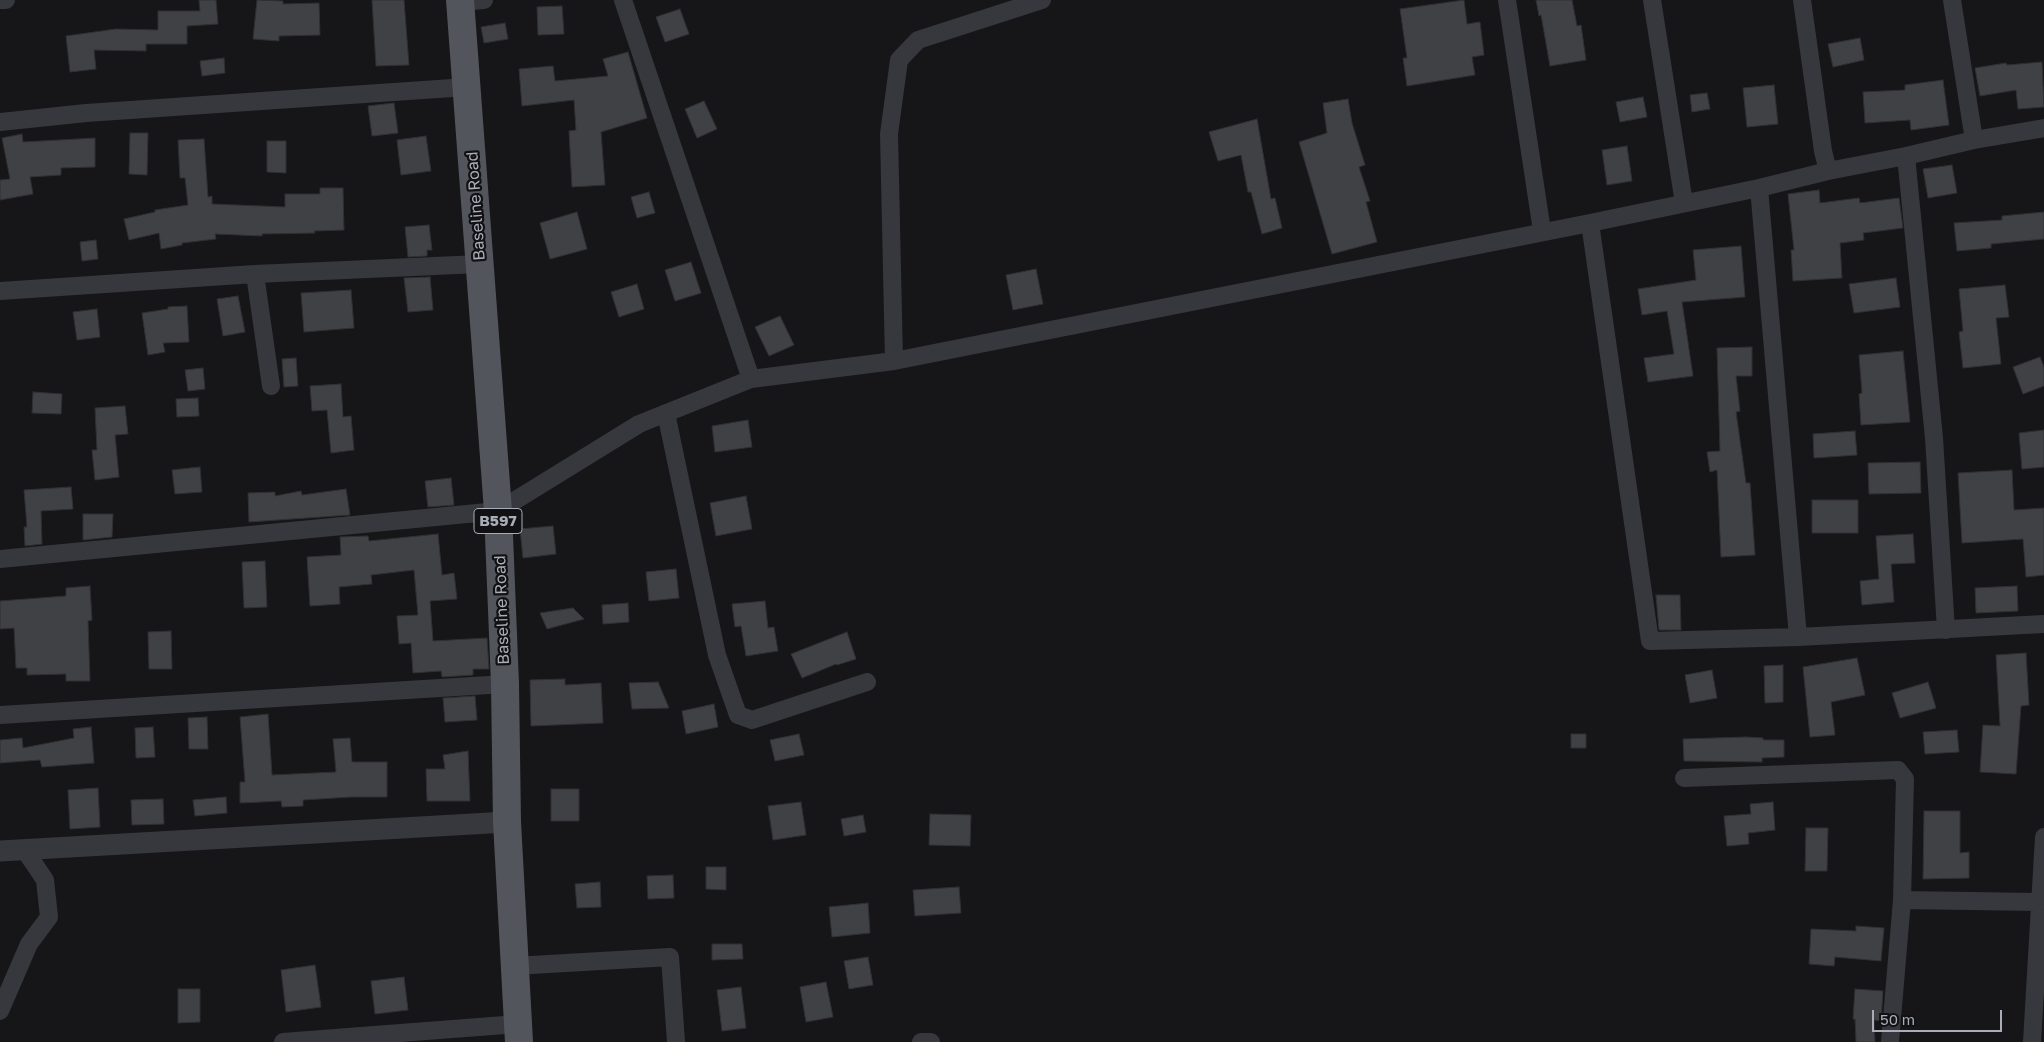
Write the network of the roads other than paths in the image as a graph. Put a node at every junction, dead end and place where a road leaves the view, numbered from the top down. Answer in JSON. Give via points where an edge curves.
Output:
{"nodes":[{"id":1,"x":0,"y":0,"type":"edge"},
{"id":2,"x":6,"y":0,"type":"edge"},
{"id":3,"x":623,"y":0,"type":"edge"},
{"id":4,"x":1042,"y":0,"type":"edge"},
{"id":5,"x":1507,"y":0,"type":"edge"},
{"id":6,"x":1652,"y":0,"type":"edge"},
{"id":7,"x":1802,"y":0,"type":"edge"},
{"id":8,"x":1952,"y":0,"type":"edge"},
{"id":9,"x":468,"y":1,"type":"edge"},
{"id":10,"x":467,"y":87,"type":"junction"},
{"id":11,"x":0,"y":122,"type":"edge"},
{"id":12,"x":2044,"y":128,"type":"edge"},
{"id":13,"x":1974,"y":140,"type":"junction"},
{"id":14,"x":1906,"y":156,"type":"junction"},
{"id":15,"x":1828,"y":171,"type":"junction"},
{"id":16,"x":1759,"y":188,"type":"junction"},
{"id":17,"x":1684,"y":203,"type":"junction"},
{"id":18,"x":1590,"y":222,"type":"junction"},
{"id":19,"x":1542,"y":231,"type":"junction"},
{"id":20,"x":480,"y":264,"type":"junction"},
{"id":21,"x":255,"y":274,"type":"junction"},
{"id":22,"x":0,"y":291,"type":"edge"},
{"id":23,"x":894,"y":361,"type":"junction"},
{"id":24,"x":751,"y":379,"type":"junction"},
{"id":25,"x":271,"y":386,"type":"dead end"},
{"id":26,"x":666,"y":413,"type":"junction"},
{"id":27,"x":498,"y":512,"type":"junction"},
{"id":28,"x":0,"y":559,"type":"edge"},
{"id":29,"x":2044,"y":624,"type":"edge"},
{"id":30,"x":1946,"y":630,"type":"junction"},
{"id":31,"x":1798,"y":637,"type":"junction"},
{"id":32,"x":867,"y":682,"type":"dead end"},
{"id":33,"x":505,"y":684,"type":"junction"},
{"id":34,"x":0,"y":715,"type":"edge"},
{"id":35,"x":1684,"y":778,"type":"dead end"},
{"id":36,"x":507,"y":822,"type":"junction"},
{"id":37,"x":2044,"y":837,"type":"edge"},
{"id":38,"x":24,"y":850,"type":"junction"},
{"id":39,"x":0,"y":851,"type":"edge"},
{"id":40,"x":1902,"y":900,"type":"junction"},
{"id":41,"x":2039,"y":902,"type":"junction"},
{"id":42,"x":514,"y":966,"type":"junction"},
{"id":43,"x":0,"y":1011,"type":"edge"},
{"id":44,"x":519,"y":1033,"type":"edge"},
{"id":45,"x":283,"y":1042,"type":"edge"},
{"id":46,"x":676,"y":1042,"type":"edge"},
{"id":47,"x":921,"y":1042,"type":"edge"},
{"id":48,"x":931,"y":1042,"type":"edge"},
{"id":49,"x":1890,"y":1042,"type":"edge"},
{"id":50,"x":2032,"y":1042,"type":"edge"}],
"edges":[{"from":1,"to":2,"type":"street"},
{"from":3,"to":24,"type":"street"},
{"from":4,"to":23,"type":"street","via":[[918,40],[899,60],[889,134]]},
{"from":5,"to":19,"type":"street"},
{"from":6,"to":17,"type":"street"},
{"from":7,"to":15,"type":"street"},
{"from":8,"to":13,"type":"street"},
{"from":9,"to":10,"type":"main road","name":"Baseline Road","number":"B597"},
{"from":10,"to":11,"type":"street","via":[[95,112]]},
{"from":10,"to":20,"type":"main road","name":"Baseline Road","number":"B597"},
{"from":12,"to":13,"type":"street"},
{"from":13,"to":14,"type":"street"},
{"from":14,"to":15,"type":"street"},
{"from":14,"to":30,"type":"street","via":[[1934,438]]},
{"from":15,"to":16,"type":"street"},
{"from":16,"to":17,"type":"street"},
{"from":16,"to":31,"type":"street"},
{"from":17,"to":18,"type":"street"},
{"from":18,"to":19,"type":"street"},
{"from":18,"to":31,"type":"street","via":[[1650,641]]},
{"from":19,"to":23,"type":"street"},
{"from":20,"to":21,"type":"street"},
{"from":20,"to":27,"type":"main road","name":"Baseline Road","number":"B597"},
{"from":21,"to":22,"type":"street"},
{"from":21,"to":25,"type":"street"},
{"from":23,"to":24,"type":"street"},
{"from":24,"to":26,"type":"street"},
{"from":26,"to":27,"type":"street","via":[[639,424]]},
{"from":26,"to":32,"type":"street","via":[[717,655],[738,715],[752,720]]},
{"from":27,"to":28,"type":"street"},
{"from":27,"to":33,"type":"main road","name":"Baseline Road","number":"B597"},
{"from":29,"to":30,"type":"street"},
{"from":30,"to":31,"type":"street"},
{"from":33,"to":34,"type":"street"},
{"from":33,"to":36,"type":"main road","name":"Baseline Road","number":"B597"},
{"from":35,"to":40,"type":"street","via":[[1898,770],[1905,779]]},
{"from":36,"to":38,"type":"street"},
{"from":36,"to":42,"type":"main road","name":"Baseline Road","number":"B597"},
{"from":37,"to":41,"type":"street"},
{"from":38,"to":39,"type":"street"},
{"from":38,"to":43,"type":"street","via":[[45,880],[49,918],[28,944]]},
{"from":40,"to":41,"type":"street"},
{"from":40,"to":49,"type":"street"},
{"from":41,"to":50,"type":"street"},
{"from":42,"to":44,"type":"main road","name":"Baseline Road","number":"B597"},
{"from":42,"to":46,"type":"street","via":[[670,957]]},
{"from":44,"to":45,"type":"street"},
{"from":47,"to":48,"type":"street"}]}
